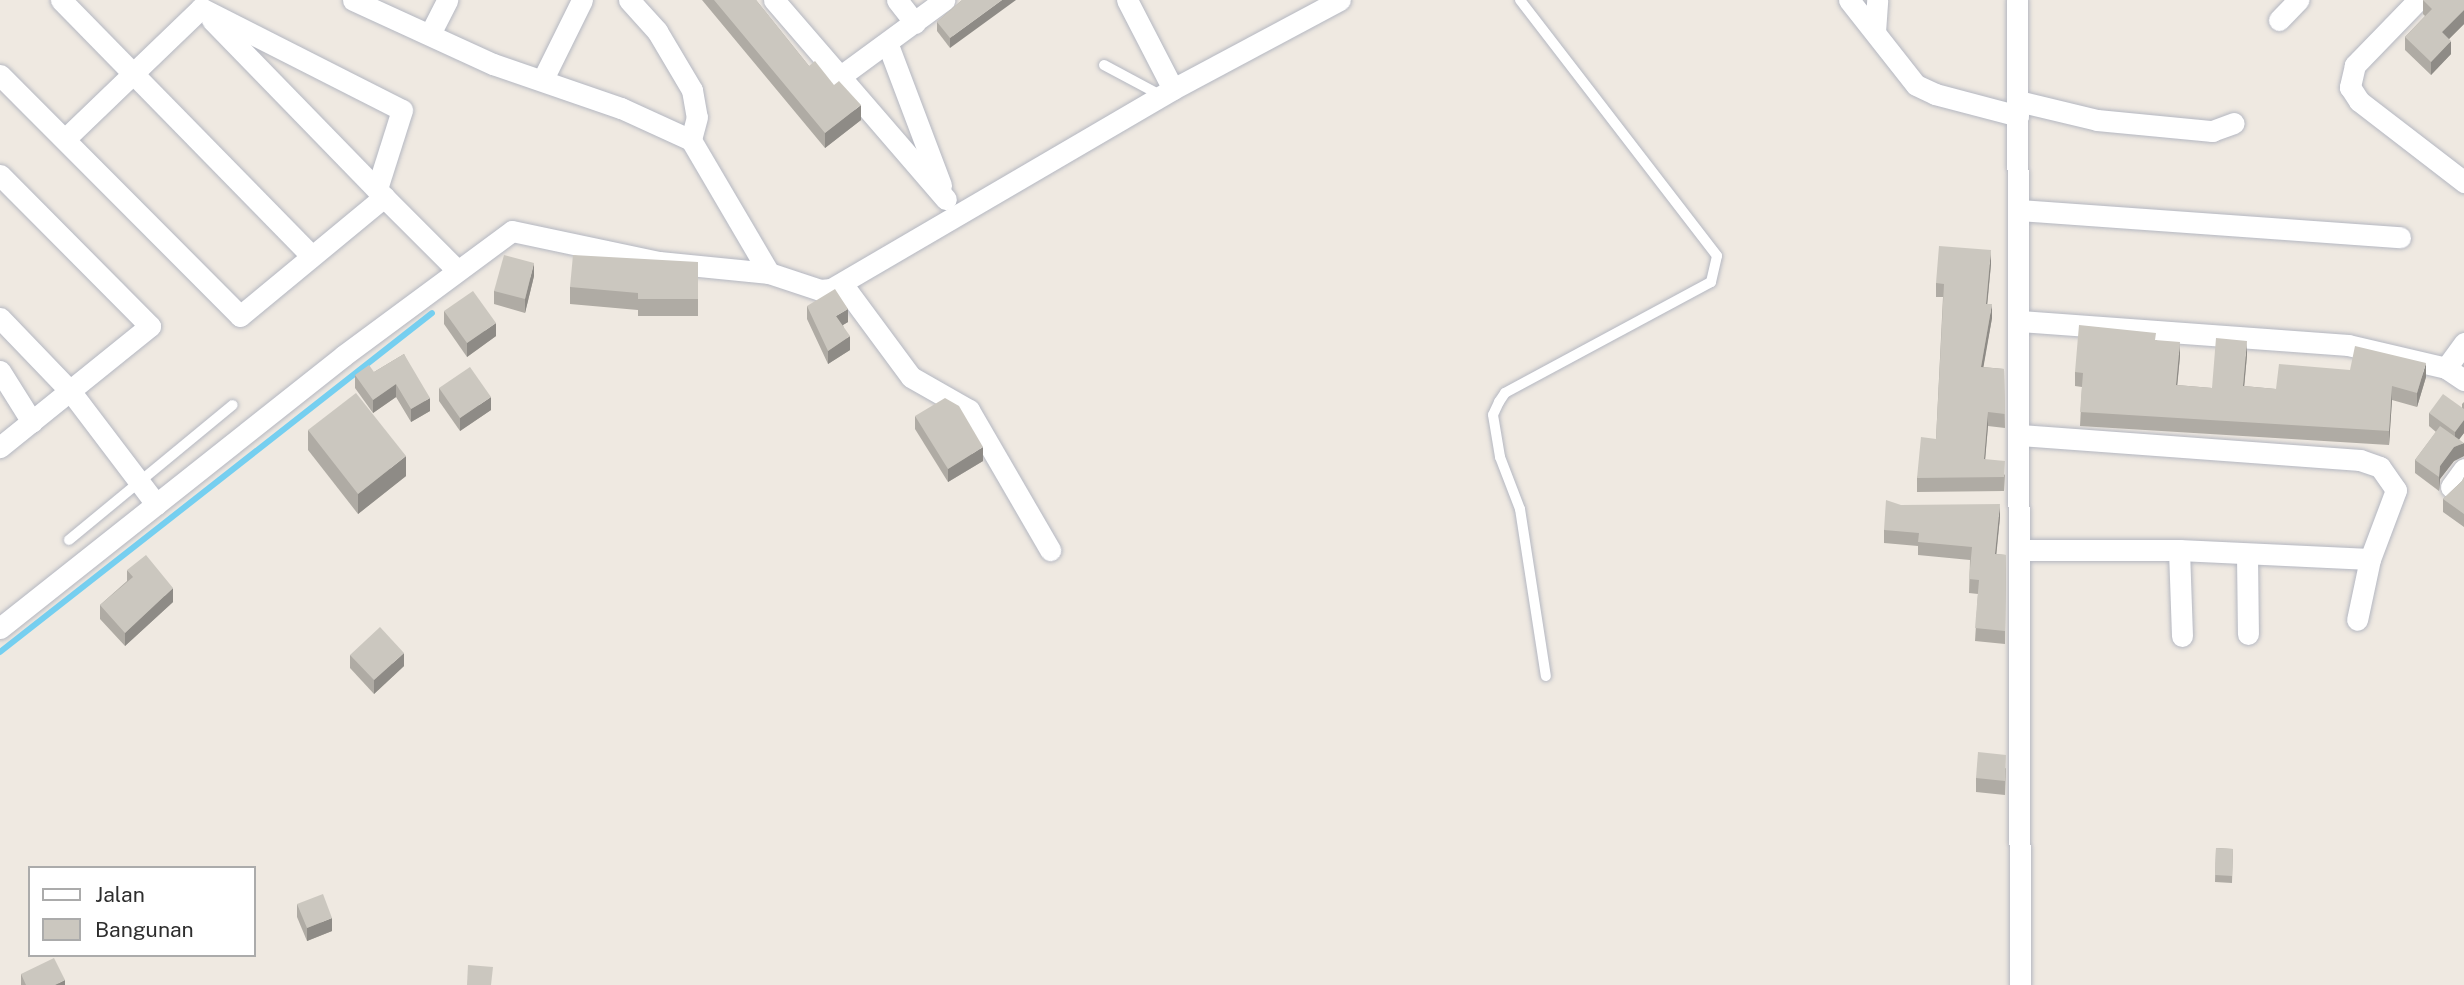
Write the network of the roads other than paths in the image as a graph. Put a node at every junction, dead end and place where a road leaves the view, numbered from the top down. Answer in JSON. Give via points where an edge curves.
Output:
{"nodes":[{"id":1,"x":61,"y":0,"type":"edge"},
{"id":2,"x":354,"y":0,"type":"edge"},
{"id":3,"x":447,"y":0,"type":"edge"},
{"id":4,"x":582,"y":0,"type":"edge"},
{"id":5,"x":628,"y":0,"type":"edge"},
{"id":6,"x":774,"y":0,"type":"edge"},
{"id":7,"x":897,"y":0,"type":"edge"},
{"id":8,"x":944,"y":0,"type":"edge"},
{"id":9,"x":1127,"y":0,"type":"edge"},
{"id":10,"x":1520,"y":0,"type":"edge"},
{"id":11,"x":1849,"y":0,"type":"edge"},
{"id":12,"x":1877,"y":0,"type":"edge"},
{"id":13,"x":2017,"y":0,"type":"edge"},
{"id":14,"x":2298,"y":0,"type":"edge"},
{"id":15,"x":2418,"y":0,"type":"edge"},
{"id":16,"x":1332,"y":2,"type":"edge"},
{"id":17,"x":197,"y":4,"type":"edge"},
{"id":18,"x":2279,"y":20,"type":"dead end"},
{"id":19,"x":915,"y":23,"type":"junction"},
{"id":20,"x":430,"y":32,"type":"junction"},
{"id":21,"x":1875,"y":32,"type":"junction"},
{"id":22,"x":888,"y":45,"type":"junction"},
{"id":23,"x":1104,"y":65,"type":"dead end"},
{"id":24,"x":134,"y":73,"type":"junction"},
{"id":25,"x":0,"y":75,"type":"edge"},
{"id":26,"x":838,"y":78,"type":"junction"},
{"id":27,"x":543,"y":79,"type":"junction"},
{"id":28,"x":1168,"y":92,"type":"junction"},
{"id":29,"x":2018,"y":108,"type":"junction"},
{"id":30,"x":2234,"y":123,"type":"dead end"},
{"id":31,"x":65,"y":139,"type":"junction"},
{"id":32,"x":691,"y":140,"type":"junction"},
{"id":33,"x":0,"y":176,"type":"edge"},
{"id":34,"x":2464,"y":182,"type":"edge"},
{"id":35,"x":380,"y":193,"type":"junction"},
{"id":36,"x":951,"y":207,"type":"junction"},
{"id":37,"x":2019,"y":210,"type":"junction"},
{"id":38,"x":2400,"y":237,"type":"dead end"},
{"id":39,"x":311,"y":255,"type":"junction"},
{"id":40,"x":457,"y":270,"type":"junction"},
{"id":41,"x":769,"y":273,"type":"junction"},
{"id":42,"x":843,"y":285,"type":"junction"},
{"id":43,"x":0,"y":318,"type":"edge"},
{"id":44,"x":2020,"y":321,"type":"junction"},
{"id":45,"x":2464,"y":343,"type":"edge"},
{"id":46,"x":2446,"y":368,"type":"junction"},
{"id":47,"x":0,"y":371,"type":"edge"},
{"id":48,"x":2464,"y":380,"type":"edge"},
{"id":49,"x":71,"y":392,"type":"junction"},
{"id":50,"x":233,"y":405,"type":"dead end"},
{"id":51,"x":32,"y":422,"type":"junction"},
{"id":52,"x":2020,"y":435,"type":"junction"},
{"id":53,"x":0,"y":447,"type":"edge"},
{"id":54,"x":2464,"y":469,"type":"edge"},
{"id":55,"x":140,"y":481,"type":"junction"},
{"id":56,"x":2451,"y":487,"type":"edge"},
{"id":57,"x":156,"y":504,"type":"junction"},
{"id":58,"x":1994,"y":505,"type":"edge"},
{"id":59,"x":2020,"y":505,"type":"junction"},
{"id":60,"x":69,"y":540,"type":"dead end"},
{"id":61,"x":1050,"y":550,"type":"dead end"},
{"id":62,"x":2021,"y":550,"type":"junction"},
{"id":63,"x":2179,"y":550,"type":"junction"},
{"id":64,"x":2247,"y":555,"type":"junction"},
{"id":65,"x":2370,"y":559,"type":"junction"},
{"id":66,"x":2357,"y":620,"type":"dead end"},
{"id":67,"x":0,"y":628,"type":"edge"},
{"id":68,"x":2248,"y":634,"type":"dead end"},
{"id":69,"x":2182,"y":636,"type":"dead end"},
{"id":70,"x":1546,"y":676,"type":"dead end"},
{"id":71,"x":2020,"y":985,"type":"edge"}],
"edges":[{"from":1,"to":24,"type":"street"},
{"from":2,"to":20,"type":"street"},
{"from":3,"to":20,"type":"street"},
{"from":4,"to":27,"type":"street"},
{"from":5,"to":32,"type":"street","via":[[657,31],[692,90],[697,117]]},
{"from":6,"to":26,"type":"street"},
{"from":7,"to":19,"type":"street"},
{"from":8,"to":19,"type":"street"},
{"from":9,"to":28,"type":"street"},
{"from":10,"to":70,"type":"lane","via":[[1717,256],[1711,282],[1505,393],[1493,415],[1500,457],[1520,509]]},
{"from":11,"to":21,"type":"street"},
{"from":12,"to":21,"type":"street"},
{"from":13,"to":29,"type":"street"},
{"from":14,"to":18,"type":"street"},
{"from":15,"to":34,"type":"street","via":[[2355,65],[2350,87],[2359,101]]},
{"from":16,"to":28,"type":"street"},
{"from":17,"to":24,"type":"street"},
{"from":17,"to":35,"type":"street"},
{"from":17,"to":35,"type":"street","via":[[402,110]]},
{"from":19,"to":22,"type":"street"},
{"from":20,"to":27,"type":"street","via":[[493,64]]},
{"from":21,"to":29,"type":"street","via":[[1916,85],[1935,94]]},
{"from":22,"to":26,"type":"street"},
{"from":22,"to":36,"type":"street"},
{"from":23,"to":28,"type":"lane"},
{"from":24,"to":31,"type":"street"},
{"from":24,"to":39,"type":"street"},
{"from":25,"to":31,"type":"street"},
{"from":26,"to":36,"type":"street"},
{"from":27,"to":32,"type":"street"},
{"from":28,"to":36,"type":"street"},
{"from":29,"to":30,"type":"street","via":[[2212,131]]},
{"from":29,"to":37,"type":"street"},
{"from":31,"to":39,"type":"street","via":[[240,316]]},
{"from":32,"to":41,"type":"street"},
{"from":33,"to":49,"type":"street","via":[[150,326]]},
{"from":35,"to":39,"type":"street"},
{"from":35,"to":40,"type":"street"},
{"from":36,"to":42,"type":"street"},
{"from":37,"to":38,"type":"street"},
{"from":37,"to":44,"type":"street"},
{"from":40,"to":41,"type":"street","via":[[512,231],[660,262]]},
{"from":40,"to":57,"type":"street"},
{"from":41,"to":42,"type":"street","via":[[820,290]]},
{"from":42,"to":61,"type":"street","via":[[911,377],[969,410]]},
{"from":43,"to":49,"type":"street"},
{"from":44,"to":46,"type":"street","via":[[2348,345]]},
{"from":44,"to":52,"type":"street"},
{"from":45,"to":46,"type":"street"},
{"from":46,"to":48,"type":"street"},
{"from":47,"to":51,"type":"street"},
{"from":49,"to":51,"type":"street"},
{"from":49,"to":55,"type":"street"},
{"from":50,"to":55,"type":"lane"},
{"from":51,"to":53,"type":"street"},
{"from":52,"to":59,"type":"street"},
{"from":52,"to":65,"type":"street","via":[[2360,460],[2380,467],[2396,490]]},
{"from":54,"to":56,"type":"street"},
{"from":55,"to":57,"type":"street"},
{"from":55,"to":60,"type":"lane"},
{"from":57,"to":67,"type":"street"},
{"from":58,"to":59,"type":"street"},
{"from":59,"to":62,"type":"street"},
{"from":62,"to":63,"type":"street"},
{"from":62,"to":71,"type":"street"},
{"from":63,"to":64,"type":"street"},
{"from":63,"to":69,"type":"street"},
{"from":64,"to":65,"type":"street"},
{"from":64,"to":68,"type":"street"},
{"from":65,"to":66,"type":"street"}]}
